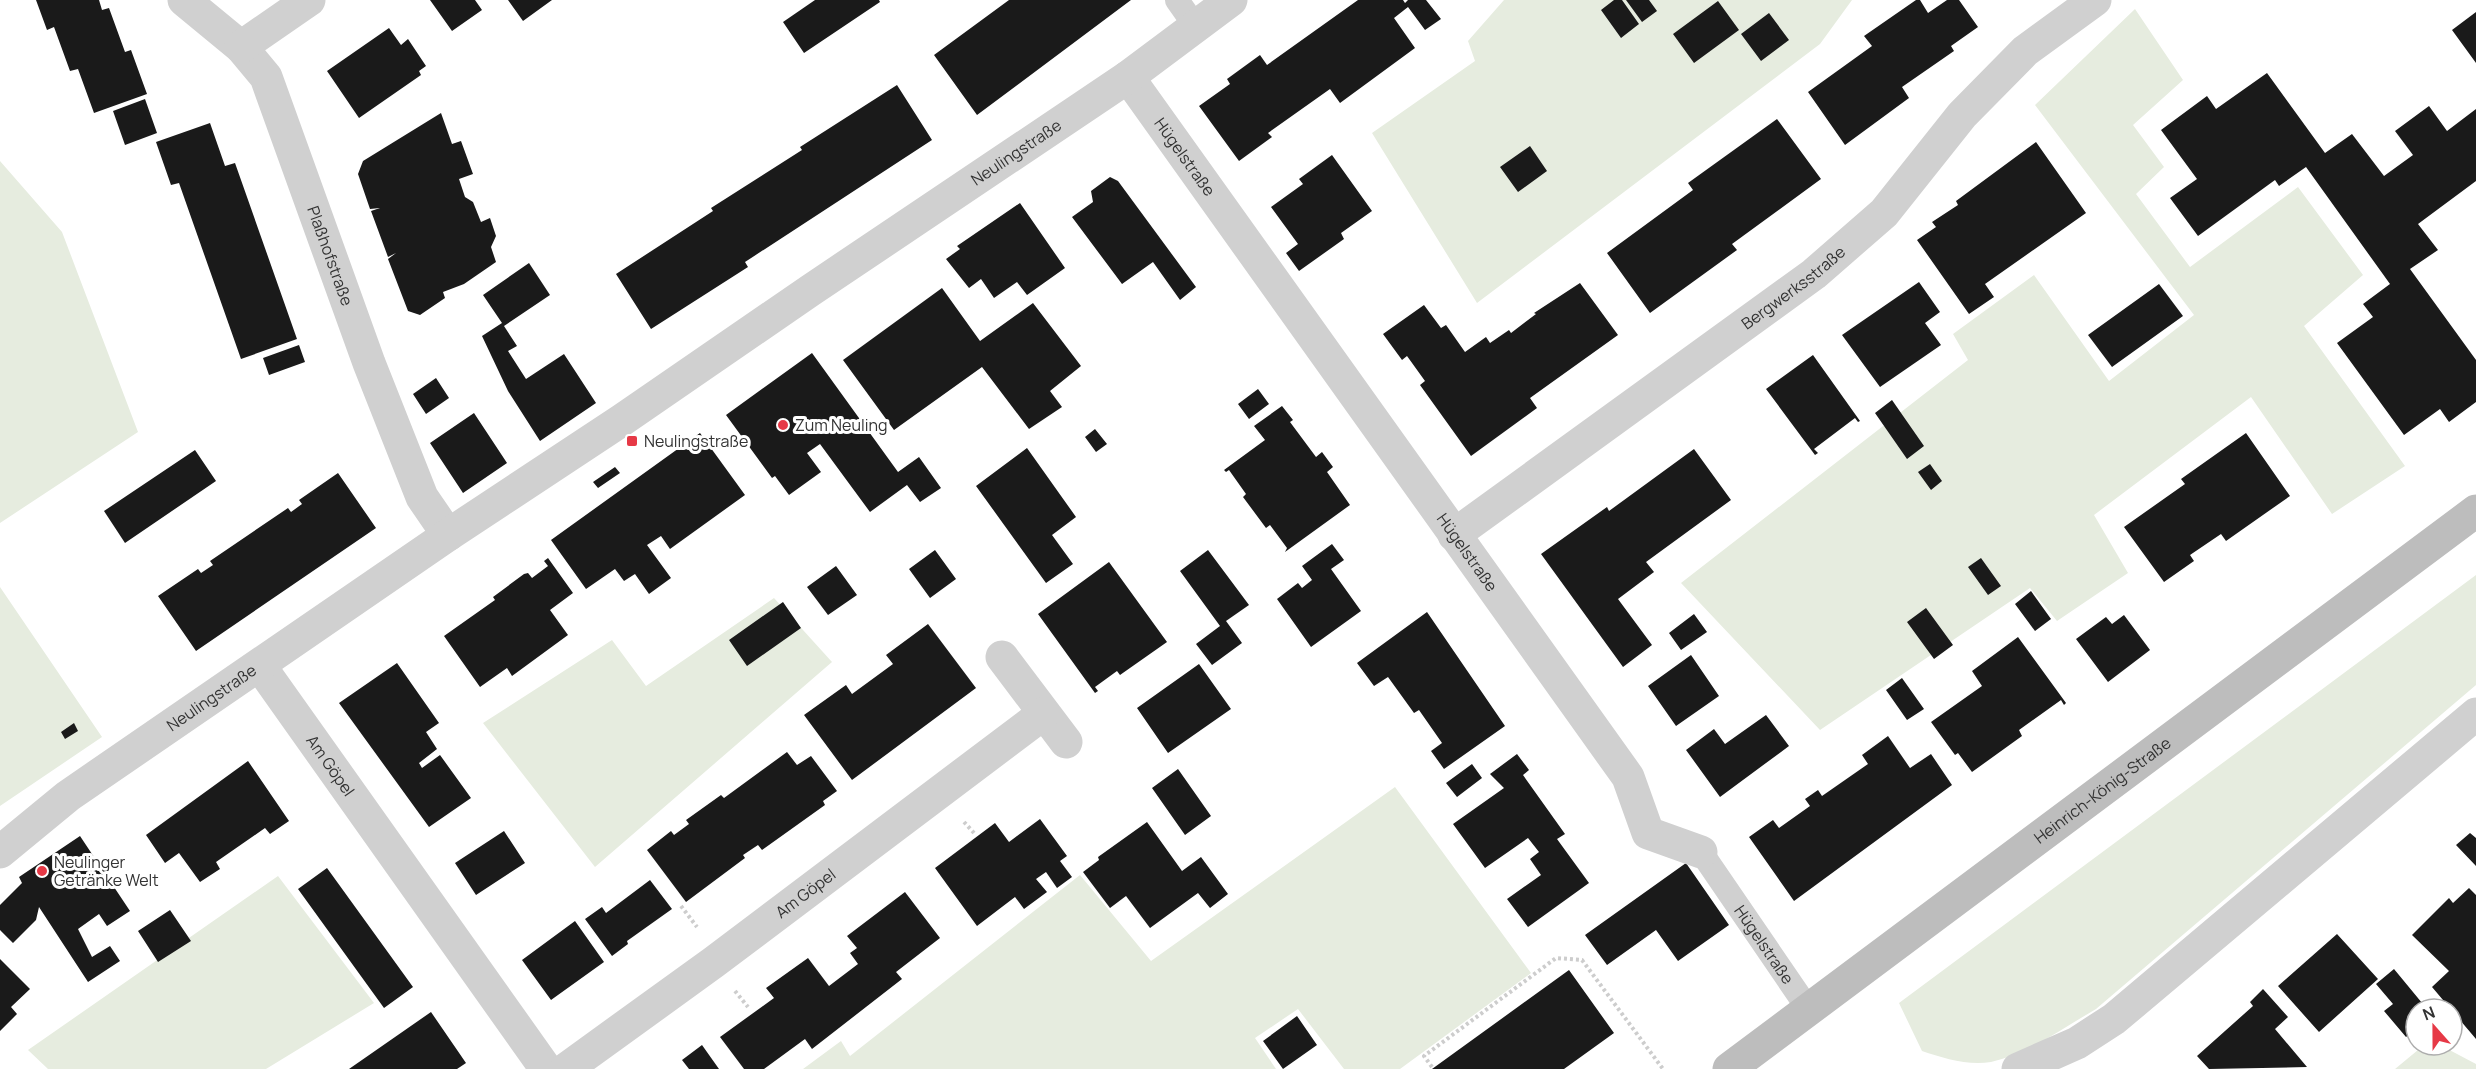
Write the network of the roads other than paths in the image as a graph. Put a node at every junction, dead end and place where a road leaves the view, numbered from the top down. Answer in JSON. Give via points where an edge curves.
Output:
{"nodes":[{"id":1,"x":184,"y":0,"type":"edge"},
{"id":2,"x":309,"y":0,"type":"edge"},
{"id":3,"x":1177,"y":0,"type":"edge"},
{"id":4,"x":1232,"y":0,"type":"edge"},
{"id":5,"x":2095,"y":0,"type":"edge"},
{"id":6,"x":1196,"y":27,"type":"junction"},
{"id":7,"x":241,"y":47,"type":"junction"},
{"id":8,"x":1128,"y":77,"type":"junction"},
{"id":9,"x":2476,"y":512,"type":"edge"},
{"id":10,"x":448,"y":535,"type":"junction"},
{"id":11,"x":1454,"y":535,"type":"junction"},
{"id":12,"x":1002,"y":657,"type":"dead end"},
{"id":13,"x":260,"y":666,"type":"junction"},
{"id":14,"x":1043,"y":714,"type":"junction"},
{"id":15,"x":2476,"y":714,"type":"edge"},
{"id":16,"x":1066,"y":742,"type":"dead end"},
{"id":17,"x":0,"y":852,"type":"edge"},
{"id":18,"x":1701,"y":852,"type":"joint"},
{"id":19,"x":1809,"y":1010,"type":"junction"},
{"id":20,"x":546,"y":1069,"type":"edge"},
{"id":21,"x":566,"y":1069,"type":"edge"},
{"id":22,"x":1729,"y":1069,"type":"edge"},
{"id":23,"x":2018,"y":1069,"type":"edge"}],
"edges":[{"from":1,"to":7,"type":"street","name":"Plaßhofstraße"},
{"from":2,"to":7,"type":"street"},
{"from":3,"to":6,"type":"lane"},
{"from":4,"to":6,"type":"street","name":"Neulingstraße"},
{"from":5,"to":11,"type":"street","name":"Bergwerksstraße","via":[[2025,51],[1962,115],[1882,215],[1814,274]]},
{"from":6,"to":8,"type":"street","name":"Neulingstraße"},
{"from":7,"to":10,"type":"street","name":"Plaßhofstraße","via":[[266,77],[413,476]]},
{"from":8,"to":10,"type":"street","name":"Neulingstraße"},
{"from":8,"to":11,"type":"street","name":"Hügelstraße"},
{"from":9,"to":19,"type":"main road","name":"Heinrich-König-Straße"},
{"from":10,"to":13,"type":"street","name":"Neulingstraße"},
{"from":11,"to":18,"type":"street","name":"Hügelstraße","via":[[1628,777],[1648,834]]},
{"from":12,"to":14,"type":"street"},
{"from":13,"to":17,"type":"street","name":"Neulingstraße","via":[[68,796]]},
{"from":13,"to":20,"type":"street","name":"Am Göpel"},
{"from":14,"to":16,"type":"street"},
{"from":14,"to":21,"type":"street","name":"Am Göpel"},
{"from":15,"to":23,"type":"street","via":[[2114,1019],[2077,1043]]},
{"from":18,"to":19,"type":"lane","name":"Hügelstraße"},
{"from":19,"to":22,"type":"main road","name":"Heinrich-König-Straße"}]}
